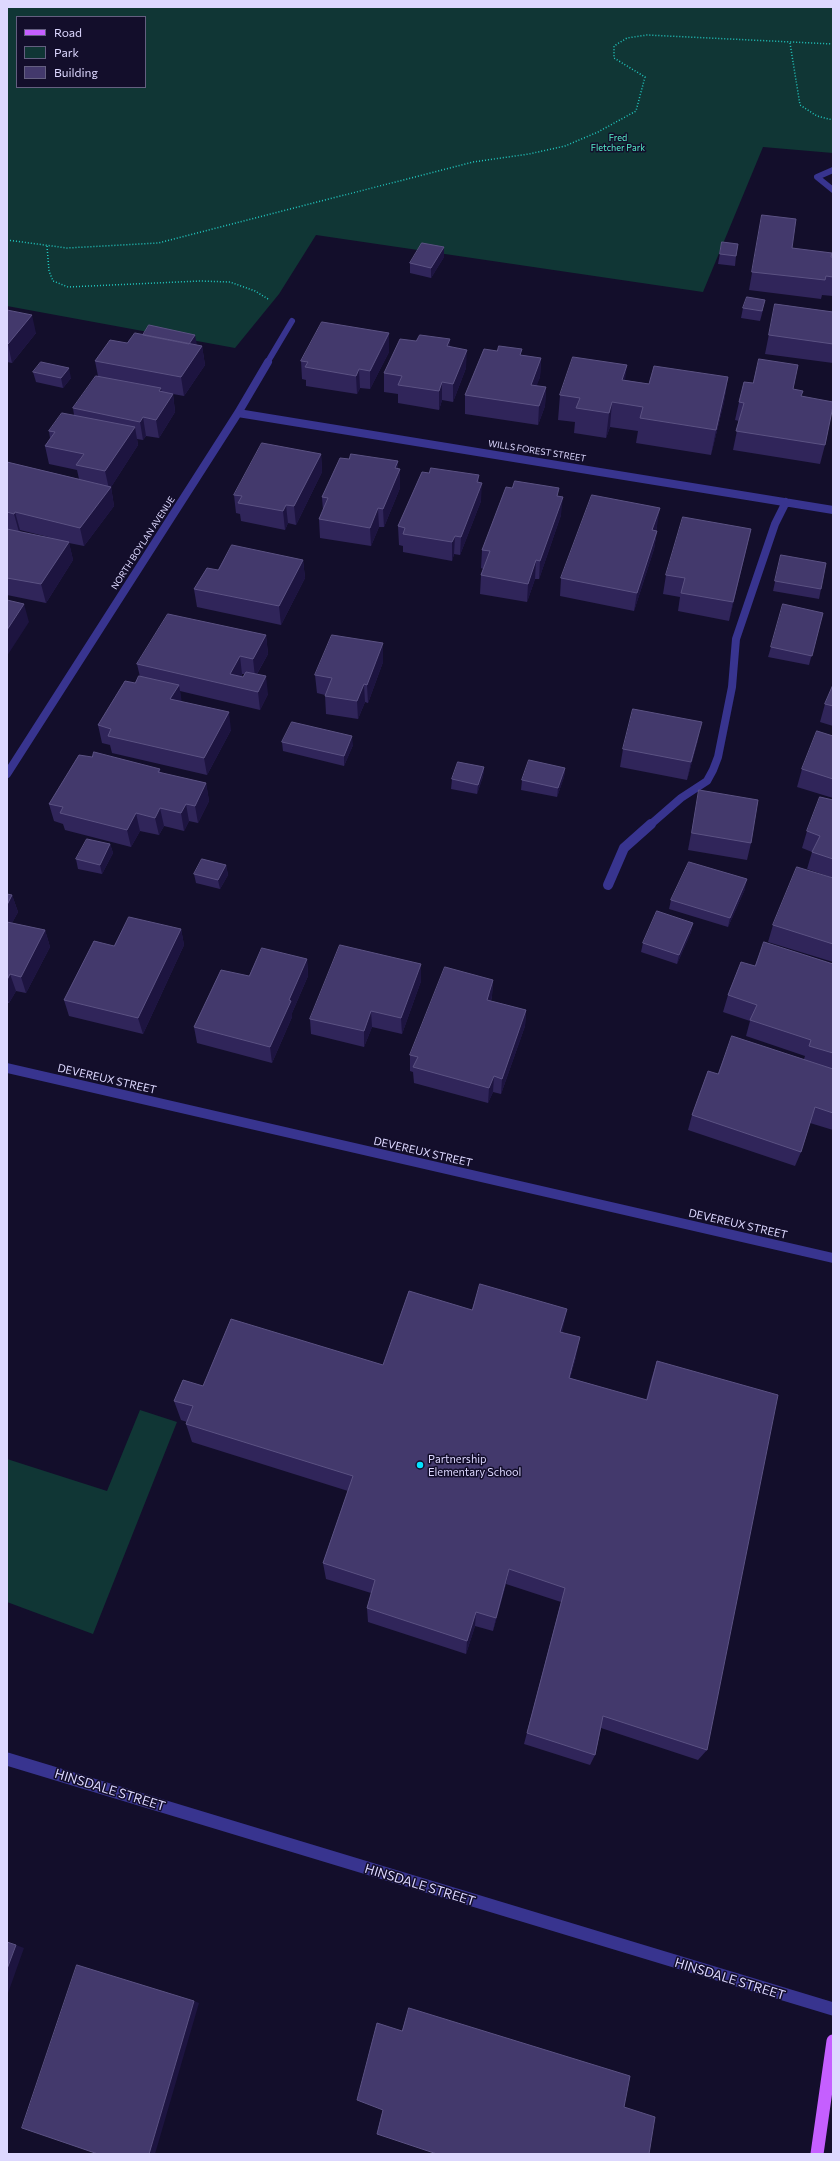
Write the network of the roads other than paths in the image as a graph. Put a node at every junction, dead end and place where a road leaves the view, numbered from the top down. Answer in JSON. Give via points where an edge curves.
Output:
{"nodes":[{"id":1,"x":833,"y":170,"type":"edge"},
{"id":2,"x":833,"y":190,"type":"edge"},
{"id":3,"x":292,"y":321,"type":"road end"},
{"id":4,"x":238,"y":413,"type":"junction"},
{"id":5,"x":786,"y":502,"type":"junction"},
{"id":6,"x":833,"y":510,"type":"edge"},
{"id":7,"x":7,"y":774,"type":"edge"},
{"id":8,"x":608,"y":885,"type":"dead end"},
{"id":9,"x":7,"y":1068,"type":"edge"},
{"id":10,"x":833,"y":1258,"type":"edge"},
{"id":11,"x":7,"y":1759,"type":"edge"},
{"id":12,"x":833,"y":2009,"type":"edge"},
{"id":13,"x":833,"y":2041,"type":"edge"},
{"id":14,"x":817,"y":2154,"type":"edge"}],
"edges":[{"from":1,"to":2,"type":"street","via":[[817,177]]},
{"from":3,"to":4,"type":"street","name":"NORTH BOYLAN AVENUE"},
{"from":4,"to":5,"type":"street","name":"WILLS FOREST STREET"},
{"from":4,"to":7,"type":"street","name":"NORTH BOYLAN AVENUE"},
{"from":5,"to":6,"type":"street","name":"WILLS FOREST STREET"},
{"from":5,"to":8,"type":"street","via":[[736,639],[732,687],[713,770],[707,781],[681,798],[624,848]]},
{"from":9,"to":10,"type":"street","name":"DEVEREUX STREET"},
{"from":11,"to":12,"type":"street","name":"HINSDALE STREET"},
{"from":13,"to":14,"type":"main road"}]}
